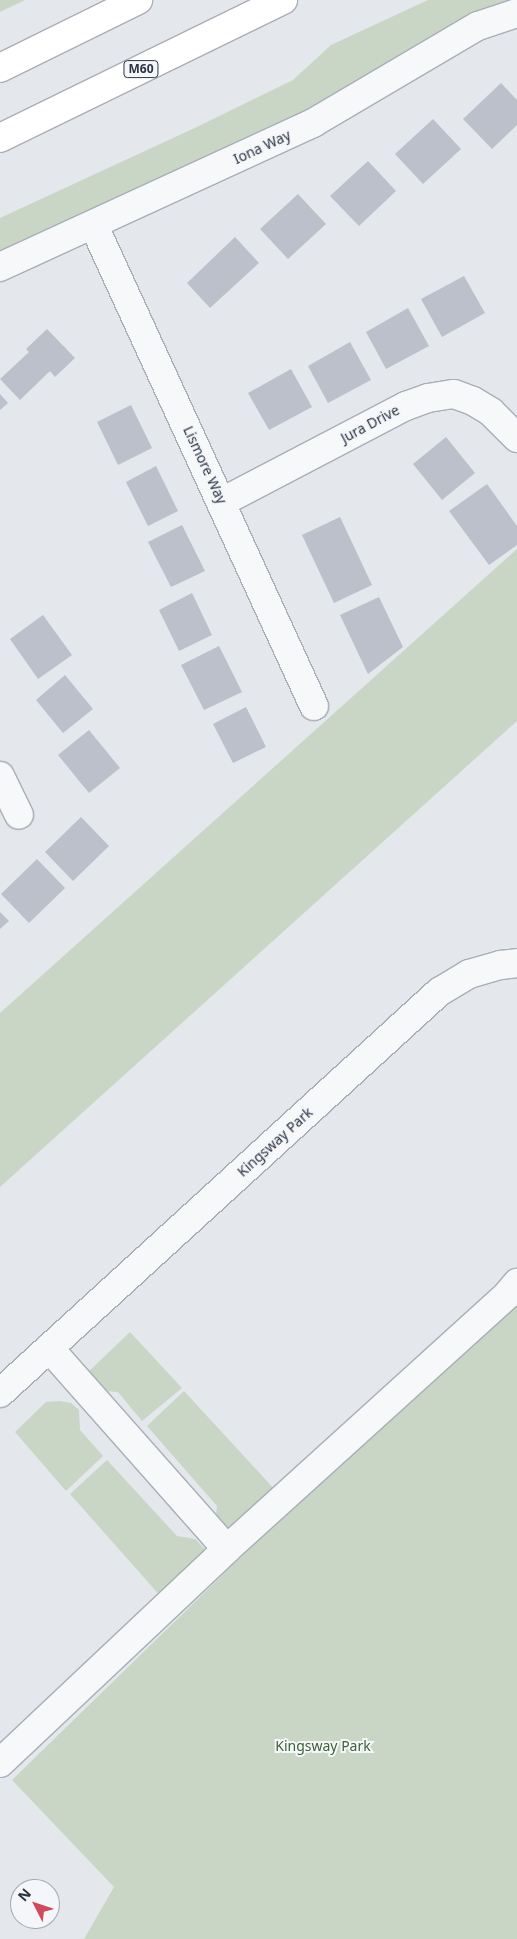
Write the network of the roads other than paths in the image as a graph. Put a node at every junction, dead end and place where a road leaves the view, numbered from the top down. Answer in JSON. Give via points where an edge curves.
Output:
{"nodes":[{"id":1,"x":138,"y":0,"type":"edge"},
{"id":2,"x":283,"y":0,"type":"edge"},
{"id":3,"x":517,"y":13,"type":"edge"},
{"id":4,"x":0,"y":68,"type":"edge"},
{"id":5,"x":0,"y":138,"type":"edge"},
{"id":6,"x":94,"y":226,"type":"junction"},
{"id":7,"x":0,"y":267,"type":"edge"},
{"id":8,"x":517,"y":438,"type":"edge"},
{"id":9,"x":222,"y":502,"type":"junction"},
{"id":10,"x":314,"y":706,"type":"dead end"},
{"id":11,"x":0,"y":777,"type":"edge"},
{"id":12,"x":19,"y":816,"type":"dead end"},
{"id":13,"x":517,"y":963,"type":"edge"},
{"id":14,"x":517,"y":1283,"type":"edge"},
{"id":15,"x":49,"y":1348,"type":"junction"},
{"id":16,"x":0,"y":1393,"type":"edge"},
{"id":17,"x":227,"y":1550,"type":"junction"},
{"id":18,"x":0,"y":1763,"type":"edge"}],
"edges":[{"from":1,"to":4,"type":"highway"},
{"from":2,"to":5,"type":"highway","number":"M60"},
{"from":3,"to":6,"type":"street","name":"Iona Way","via":[[478,26],[313,123]]},
{"from":6,"to":7,"type":"street","name":"Iona Way"},
{"from":6,"to":9,"type":"street","name":"Lismore Way"},
{"from":8,"to":9,"type":"street","name":"Jura Drive","via":[[491,412],[473,401],[454,394],[428,398],[406,406]]},
{"from":9,"to":10,"type":"street","name":"Lismore Way"},
{"from":11,"to":12,"type":"street"},
{"from":13,"to":15,"type":"street","name":"Kingsway Park","via":[[470,974],[439,992]]},
{"from":14,"to":17,"type":"street"},
{"from":15,"to":16,"type":"street","name":"Kingsway Park"},
{"from":15,"to":17,"type":"street"},
{"from":17,"to":18,"type":"street"}]}
